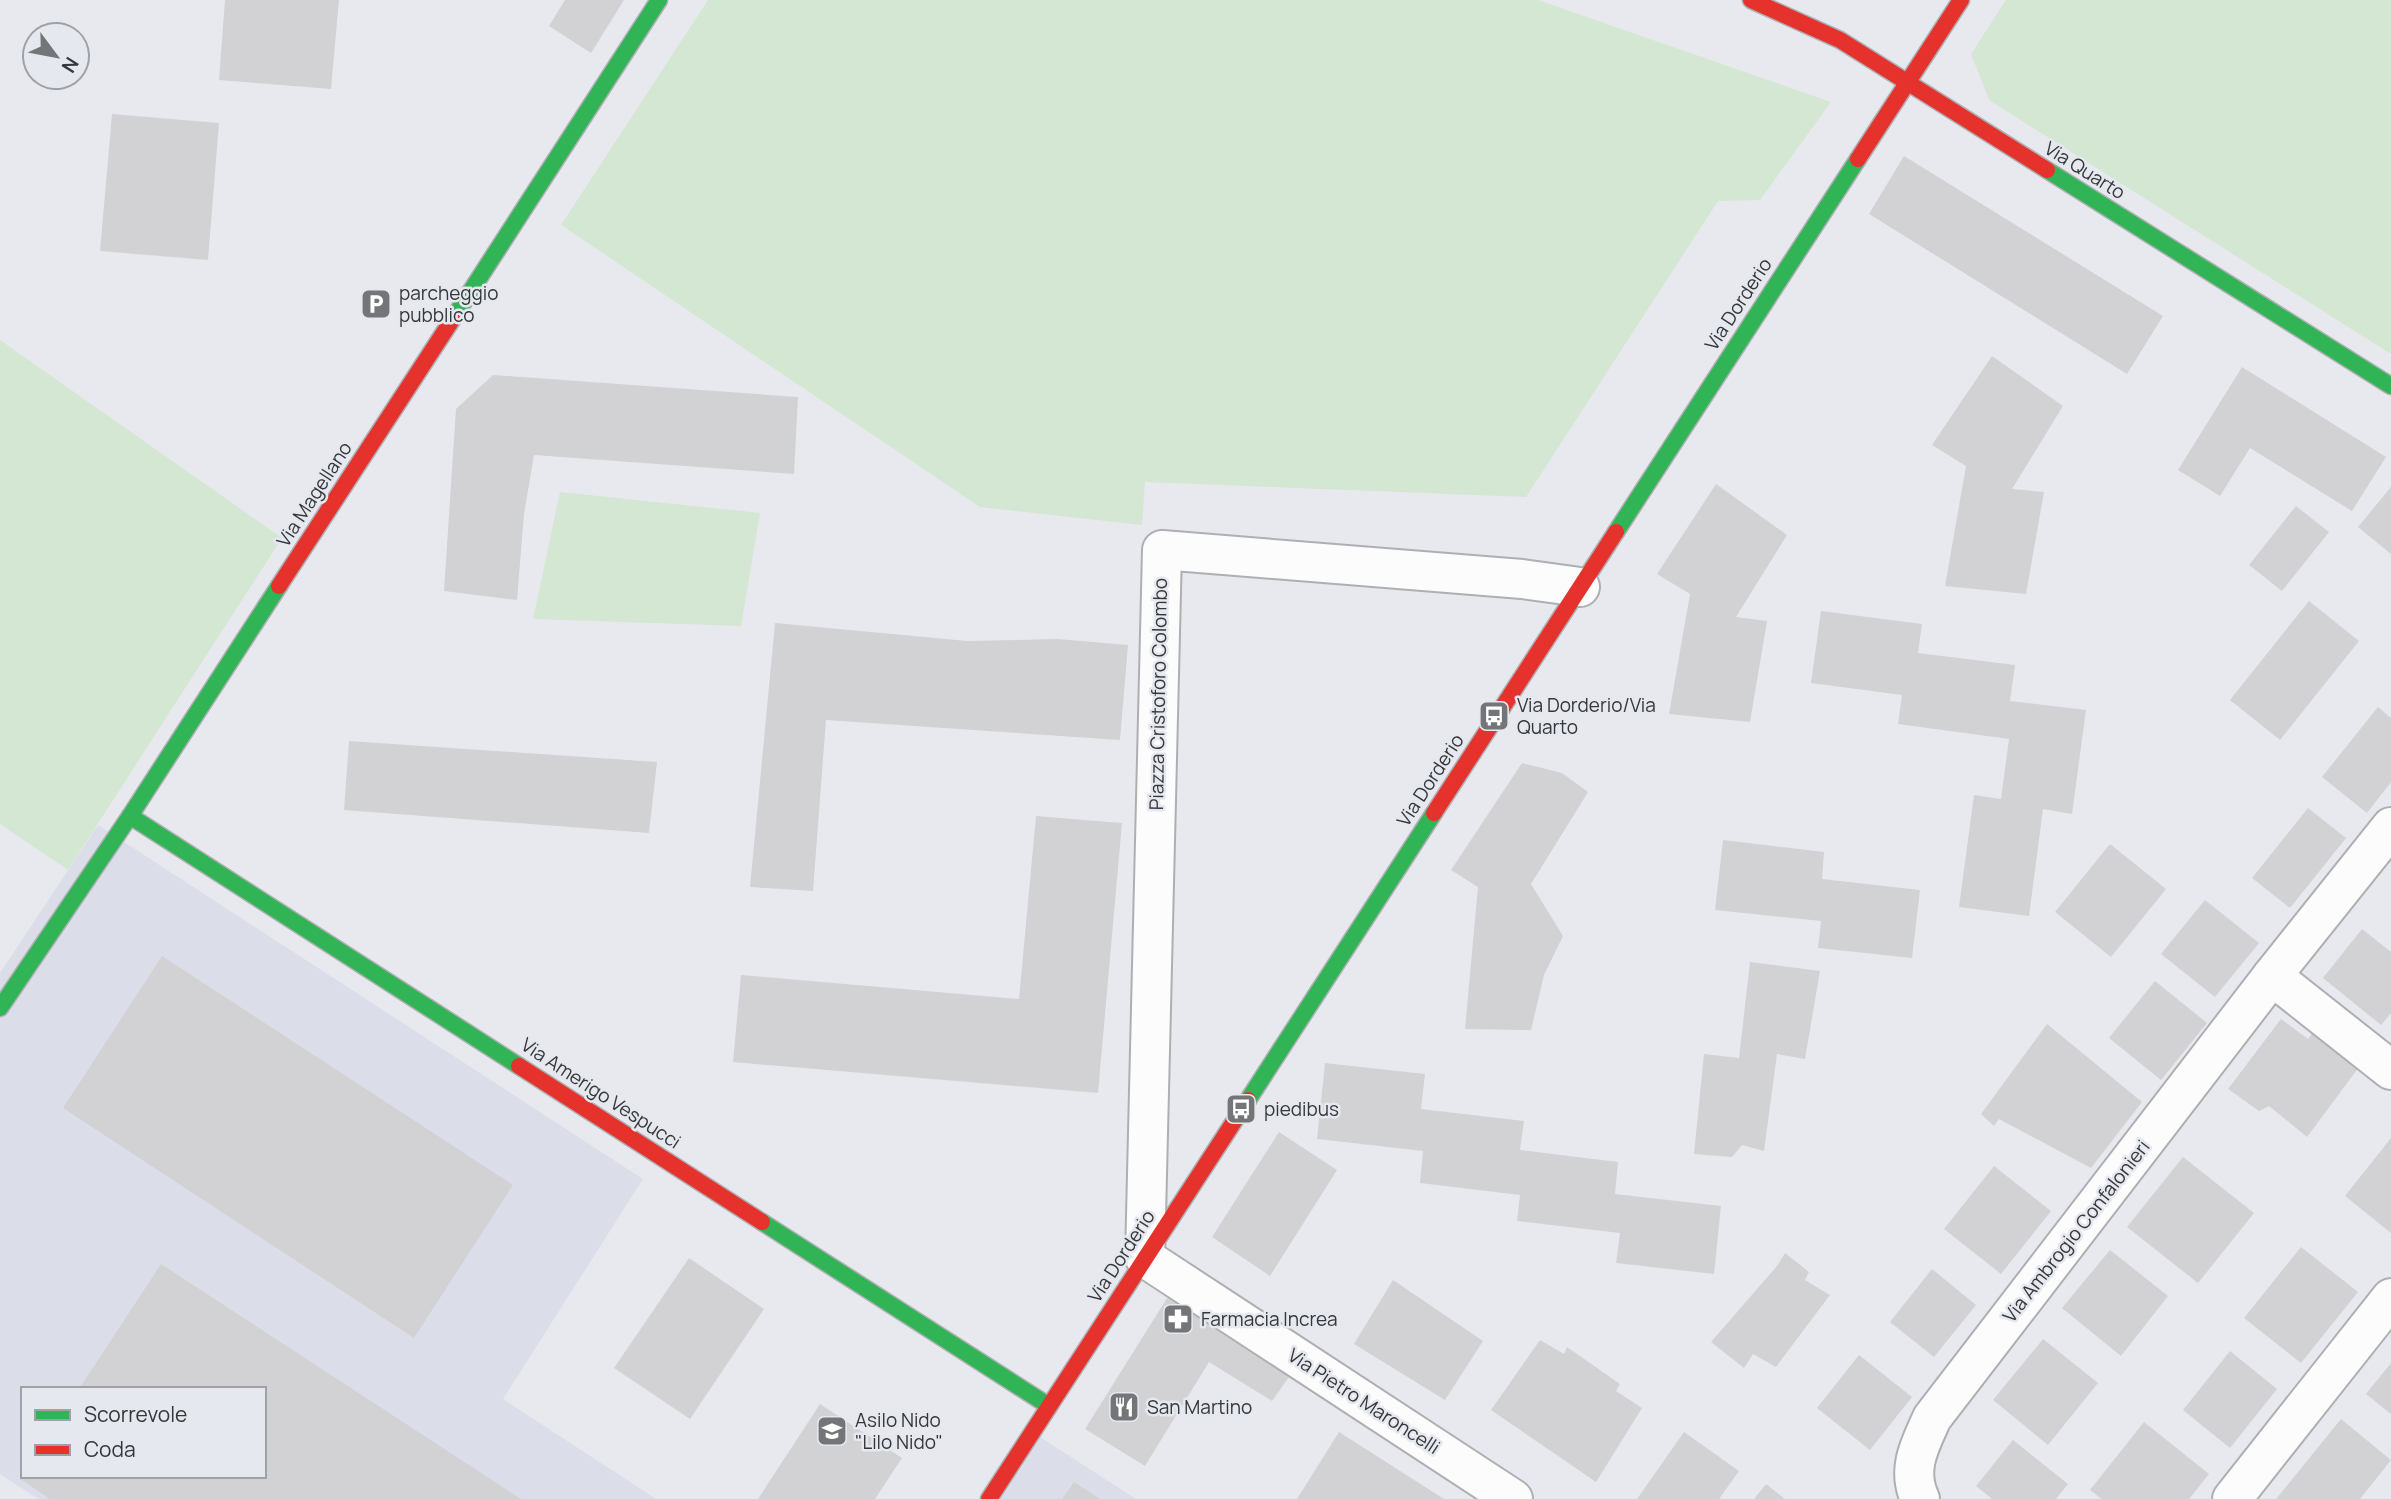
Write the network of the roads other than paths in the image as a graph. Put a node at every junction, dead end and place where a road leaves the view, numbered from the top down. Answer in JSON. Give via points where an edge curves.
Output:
{"nodes":[{"id":1,"x":659,"y":0,"type":"edge"},
{"id":2,"x":1751,"y":0,"type":"edge"},
{"id":3,"x":1961,"y":0,"type":"edge"},
{"id":4,"x":1906,"y":83,"type":"junction"},
{"id":5,"x":2391,"y":386,"type":"edge"},
{"id":6,"x":1580,"y":587,"type":"junction"},
{"id":7,"x":130,"y":816,"type":"junction"},
{"id":8,"x":2391,"y":827,"type":"edge"},
{"id":9,"x":2272,"y":976,"type":"junction"},
{"id":10,"x":0,"y":1008,"type":"edge"},
{"id":11,"x":2391,"y":1070,"type":"edge"},
{"id":12,"x":1145,"y":1258,"type":"junction"},
{"id":13,"x":2391,"y":1297,"type":"edge"},
{"id":14,"x":1049,"y":1406,"type":"junction"},
{"id":15,"x":989,"y":1499,"type":"edge"},
{"id":16,"x":1513,"y":1499,"type":"edge"},
{"id":17,"x":1920,"y":1499,"type":"edge"},
{"id":18,"x":2231,"y":1499,"type":"edge"}],
"edges":[{"from":1,"to":7,"type":"street","name":"Via Magellano"},
{"from":2,"to":4,"type":"street","name":"Via Quarto","via":[[1840,40]]},
{"from":3,"to":4,"type":"street","name":"Via Dorderio"},
{"from":4,"to":5,"type":"street","name":"Via Quarto"},
{"from":4,"to":6,"type":"street","name":"Via Dorderio"},
{"from":6,"to":12,"type":"street","name":"Via Dorderio"},
{"from":6,"to":12,"type":"street","name":"Piazza Cristoforo Colombo","via":[[1161,550]]},
{"from":7,"to":10,"type":"street","name":"Via Magellano"},
{"from":7,"to":14,"type":"street","name":"Via Amerigo Vespucci"},
{"from":8,"to":9,"type":"street","name":"Via Ambrogio Confalonieri"},
{"from":9,"to":11,"type":"street"},
{"from":9,"to":17,"type":"street","name":"Via Ambrogio Confalonieri","via":[[1932,1418],[1915,1455]]},
{"from":12,"to":14,"type":"street","name":"Via Dorderio"},
{"from":12,"to":16,"type":"street","name":"Via Pietro Maroncelli"},
{"from":13,"to":18,"type":"street"},
{"from":14,"to":15,"type":"street","name":"Via Dorderio"}]}
